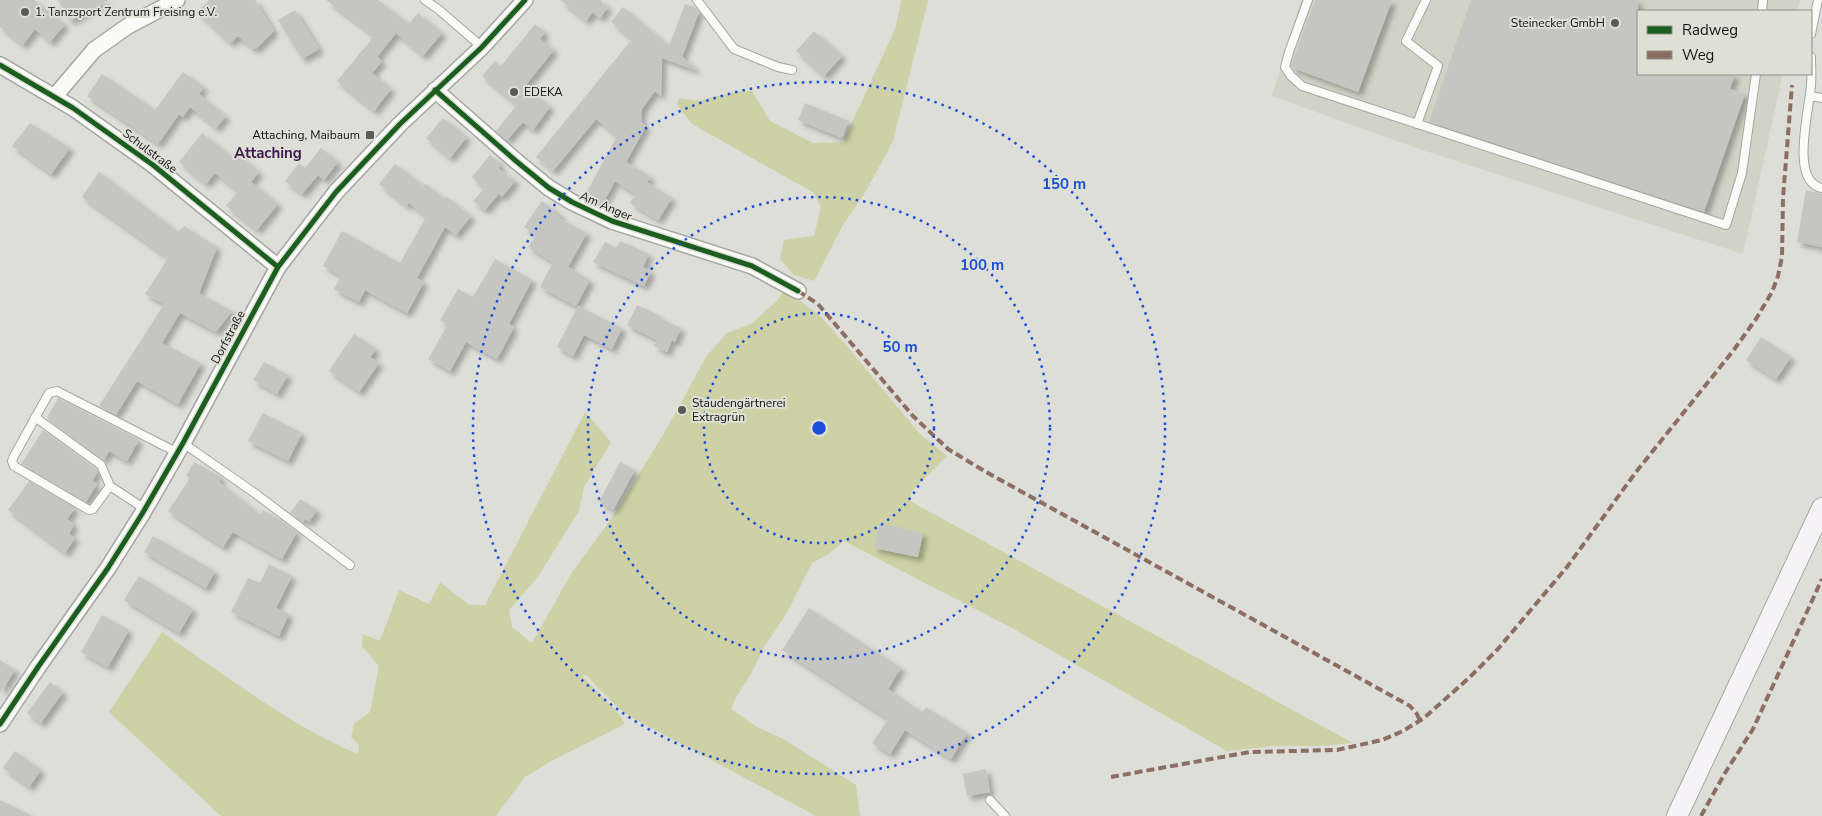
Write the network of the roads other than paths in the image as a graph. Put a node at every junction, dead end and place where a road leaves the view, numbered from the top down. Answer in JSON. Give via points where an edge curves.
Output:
{"nodes":[{"id":1,"x":177,"y":0,"type":"edge"},
{"id":2,"x":425,"y":0,"type":"edge"},
{"id":3,"x":525,"y":0,"type":"edge"},
{"id":4,"x":697,"y":0,"type":"edge"},
{"id":5,"x":1308,"y":0,"type":"edge"},
{"id":6,"x":1426,"y":0,"type":"edge"},
{"id":7,"x":1818,"y":0,"type":"edge"},
{"id":8,"x":1812,"y":29,"type":"edge"},
{"id":9,"x":482,"y":47,"type":"junction"},
{"id":10,"x":0,"y":65,"type":"edge"},
{"id":11,"x":792,"y":70,"type":"dead end"},
{"id":12,"x":1756,"y":75,"type":"edge"},
{"id":13,"x":1811,"y":75,"type":"edge"},
{"id":14,"x":435,"y":90,"type":"junction"},
{"id":15,"x":55,"y":96,"type":"junction"},
{"id":16,"x":1810,"y":96,"type":"junction"},
{"id":17,"x":1822,"y":98,"type":"edge"},
{"id":18,"x":1417,"y":124,"type":"junction"},
{"id":19,"x":1822,"y":188,"type":"edge"},
{"id":20,"x":278,"y":267,"type":"junction"},
{"id":21,"x":798,"y":291,"type":"dead end"},
{"id":22,"x":35,"y":417,"type":"junction"},
{"id":23,"x":180,"y":448,"type":"junction"},
{"id":24,"x":110,"y":486,"type":"junction"},
{"id":25,"x":145,"y":508,"type":"junction"},
{"id":26,"x":1822,"y":508,"type":"edge"},
{"id":27,"x":350,"y":564,"type":"dead end"},
{"id":28,"x":0,"y":724,"type":"edge"},
{"id":29,"x":990,"y":800,"type":"dead end"},
{"id":30,"x":1005,"y":816,"type":"edge"},
{"id":31,"x":1677,"y":816,"type":"edge"}],
"edges":[{"from":1,"to":15,"type":"street","via":[[128,26],[94,50]]},
{"from":2,"to":9,"type":"lane"},
{"from":3,"to":9,"type":"street","name":"Dorfstraße"},
{"from":4,"to":11,"type":"lane","via":[[734,49],[778,68]]},
{"from":5,"to":18,"type":"lane","via":[[1285,67],[1291,76],[1302,86]]},
{"from":6,"to":18,"type":"lane","via":[[1406,41],[1438,66]]},
{"from":7,"to":8,"type":"lane"},
{"from":9,"to":14,"type":"street","name":"Dorfstraße"},
{"from":10,"to":15,"type":"street","name":"Schulstraße"},
{"from":12,"to":18,"type":"lane","via":[[1742,173],[1726,224]]},
{"from":13,"to":16,"type":"lane"},
{"from":14,"to":20,"type":"street","name":"Dorfstraße","via":[[336,192]]},
{"from":14,"to":21,"type":"street","name":"Am Anger","via":[[549,188],[572,202],[625,226],[752,266]]},
{"from":15,"to":20,"type":"street","name":"Schulstraße","via":[[153,165]]},
{"from":16,"to":17,"type":"lane"},
{"from":16,"to":19,"type":"lane","via":[[1803,163],[1809,182]]},
{"from":20,"to":23,"type":"street","name":"Dorfstraße"},
{"from":22,"to":23,"type":"lane","via":[[49,393],[57,391]]},
{"from":22,"to":24,"type":"lane","via":[[101,465]]},
{"from":22,"to":24,"type":"lane","via":[[14,456],[14,466],[89,510]]},
{"from":23,"to":25,"type":"street","name":"Dorfstraße"},
{"from":23,"to":27,"type":"lane","via":[[256,494]]},
{"from":24,"to":25,"type":"lane"},
{"from":25,"to":28,"type":"street","name":"Dorfstraße","via":[[108,568]]},
{"from":26,"to":31,"type":"main road"},
{"from":29,"to":30,"type":"lane"}]}
